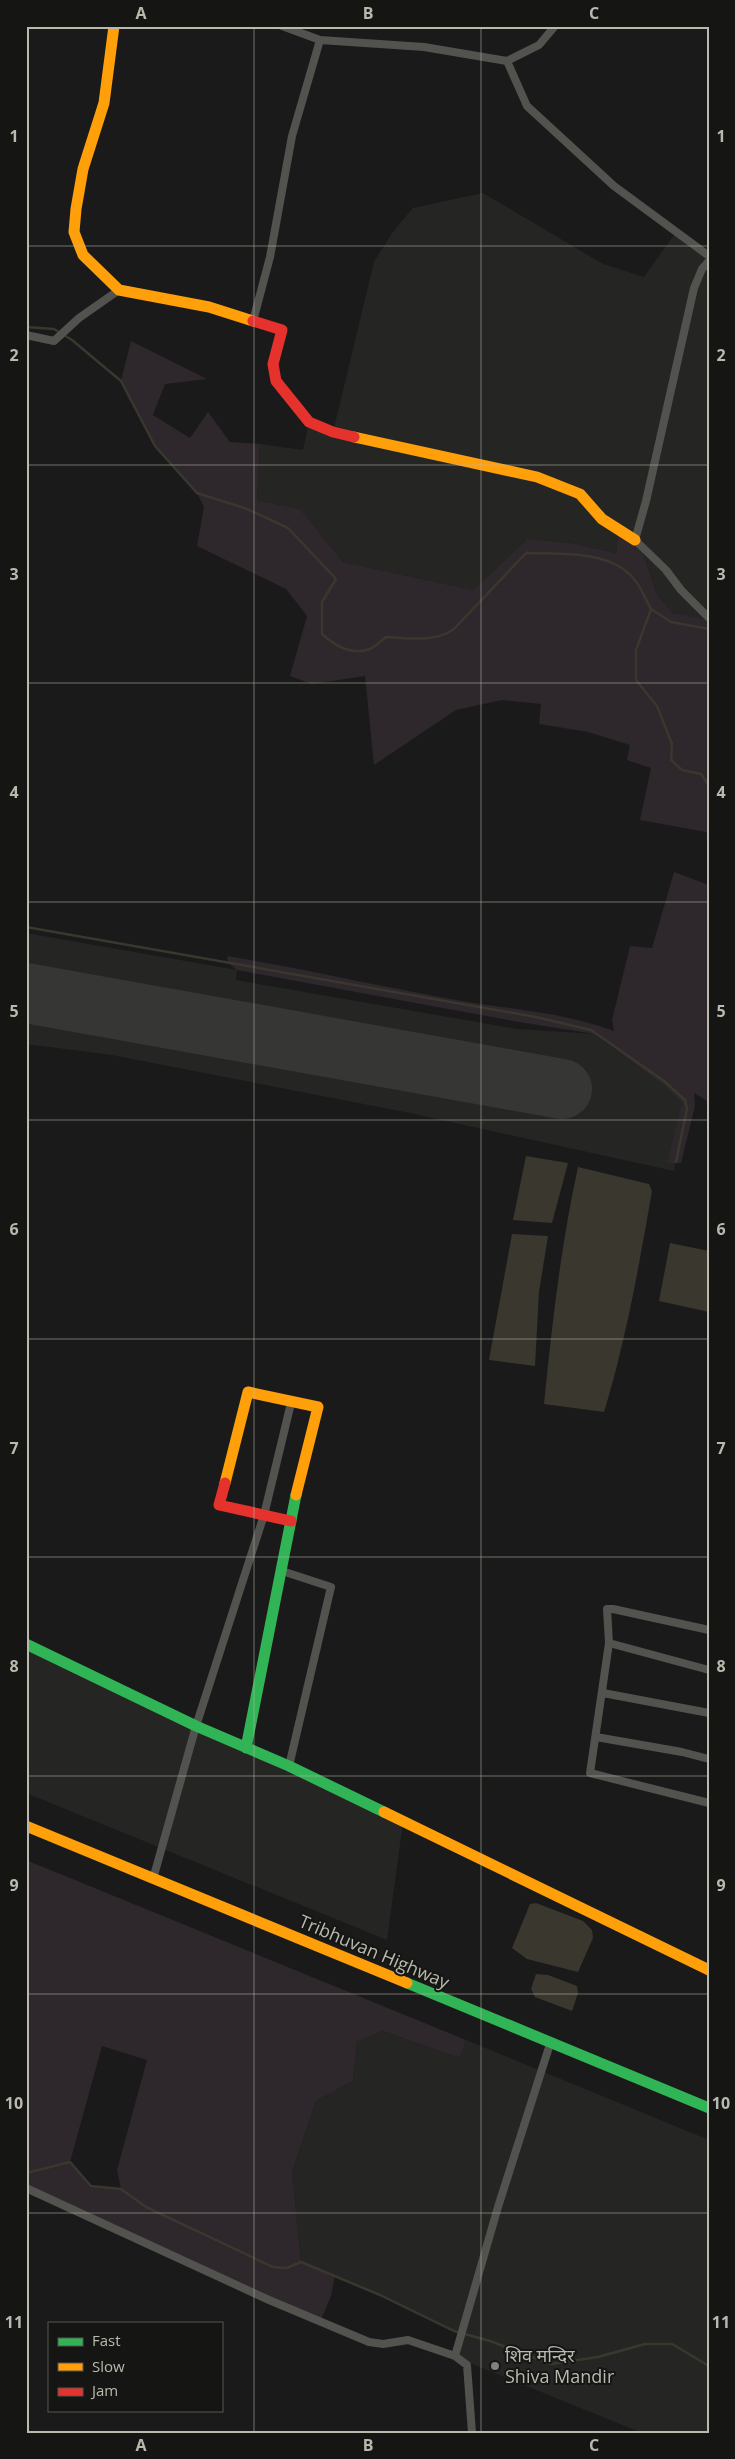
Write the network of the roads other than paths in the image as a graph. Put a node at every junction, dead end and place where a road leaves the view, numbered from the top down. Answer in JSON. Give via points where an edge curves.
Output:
{"nodes":[{"id":1,"x":114,"y":26,"type":"edge"},
{"id":2,"x":282,"y":26,"type":"edge"},
{"id":3,"x":555,"y":26,"type":"edge"},
{"id":4,"x":320,"y":40,"type":"junction"},
{"id":5,"x":507,"y":61,"type":"junction"},
{"id":6,"x":709,"y":256,"type":"edge"},
{"id":7,"x":709,"y":261,"type":"edge"},
{"id":8,"x":119,"y":290,"type":"junction"},
{"id":9,"x":253,"y":321,"type":"junction"},
{"id":10,"x":26,"y":335,"type":"edge"},
{"id":11,"x":635,"y":540,"type":"junction"},
{"id":12,"x":709,"y":618,"type":"edge"},
{"id":13,"x":291,"y":1402,"type":"junction"},
{"id":14,"x":264,"y":1515,"type":"junction"},
{"id":15,"x":290,"y":1520,"type":"junction"},
{"id":16,"x":282,"y":1571,"type":"junction"},
{"id":17,"x":709,"y":1630,"type":"edge"},
{"id":18,"x":609,"y":1643,"type":"junction"},
{"id":19,"x":26,"y":1644,"type":"edge"},
{"id":20,"x":709,"y":1670,"type":"edge"},
{"id":21,"x":603,"y":1693,"type":"junction"},
{"id":22,"x":709,"y":1712,"type":"edge"},
{"id":23,"x":196,"y":1726,"type":"junction"},
{"id":24,"x":596,"y":1737,"type":"junction"},
{"id":25,"x":246,"y":1748,"type":"junction"},
{"id":26,"x":709,"y":1760,"type":"edge"},
{"id":27,"x":289,"y":1766,"type":"junction"},
{"id":28,"x":709,"y":1803,"type":"edge"},
{"id":29,"x":26,"y":1826,"type":"edge"},
{"id":30,"x":153,"y":1879,"type":"junction"},
{"id":31,"x":709,"y":1970,"type":"edge"},
{"id":32,"x":550,"y":2044,"type":"junction"},
{"id":33,"x":709,"y":2108,"type":"edge"},
{"id":34,"x":26,"y":2188,"type":"edge"},
{"id":35,"x":455,"y":2356,"type":"junction"},
{"id":36,"x":472,"y":2433,"type":"edge"}],
"edges":[{"from":1,"to":8,"type":"main road","via":[[104,103],[83,169],[74,232],[83,255]]},
{"from":2,"to":4,"type":"street"},
{"from":3,"to":5,"type":"street","via":[[539,45]]},
{"from":4,"to":5,"type":"street","via":[[424,46]]},
{"from":4,"to":9,"type":"street","via":[[292,136],[270,258]]},
{"from":5,"to":6,"type":"street","via":[[527,106],[614,186]]},
{"from":7,"to":11,"type":"street","via":[[694,288]]},
{"from":8,"to":9,"type":"main road","via":[[209,307]]},
{"from":8,"to":10,"type":"street","via":[[65,328],[54,341]]},
{"from":9,"to":11,"type":"main road","via":[[282,330],[273,364],[276,381],[309,422],[333,432],[537,477],[580,494],[602,519]]},
{"from":11,"to":12,"type":"street"},
{"from":13,"to":14,"type":"street"},
{"from":13,"to":14,"type":"main road","via":[[248,1392],[219,1505]]},
{"from":13,"to":15,"type":"main road","via":[[318,1407]]},
{"from":14,"to":15,"type":"main road"},
{"from":14,"to":23,"type":"street"},
{"from":15,"to":16,"type":"main road"},
{"from":16,"to":25,"type":"main road"},
{"from":16,"to":27,"type":"street","via":[[331,1587]]},
{"from":17,"to":18,"type":"street","via":[[613,1608],[607,1609]]},
{"from":18,"to":20,"type":"street"},
{"from":18,"to":21,"type":"street"},
{"from":19,"to":23,"type":"main road"},
{"from":21,"to":22,"type":"street"},
{"from":21,"to":24,"type":"street"},
{"from":23,"to":25,"type":"main road"},
{"from":23,"to":30,"type":"street"},
{"from":24,"to":26,"type":"street"},
{"from":24,"to":28,"type":"street","via":[[590,1772]]},
{"from":25,"to":27,"type":"main road"},
{"from":27,"to":31,"type":"main road"},
{"from":29,"to":30,"type":"main road","name":"Tribhuvan Highway"},
{"from":30,"to":32,"type":"main road","name":"Tribhuvan Highway"},
{"from":32,"to":33,"type":"main road","name":"Tribhuvan Highway"},
{"from":32,"to":35,"type":"street"},
{"from":34,"to":35,"type":"street","via":[[269,2300],[369,2342],[384,2344],[408,2340]]},
{"from":35,"to":36,"type":"street","via":[[467,2365]]}]}
